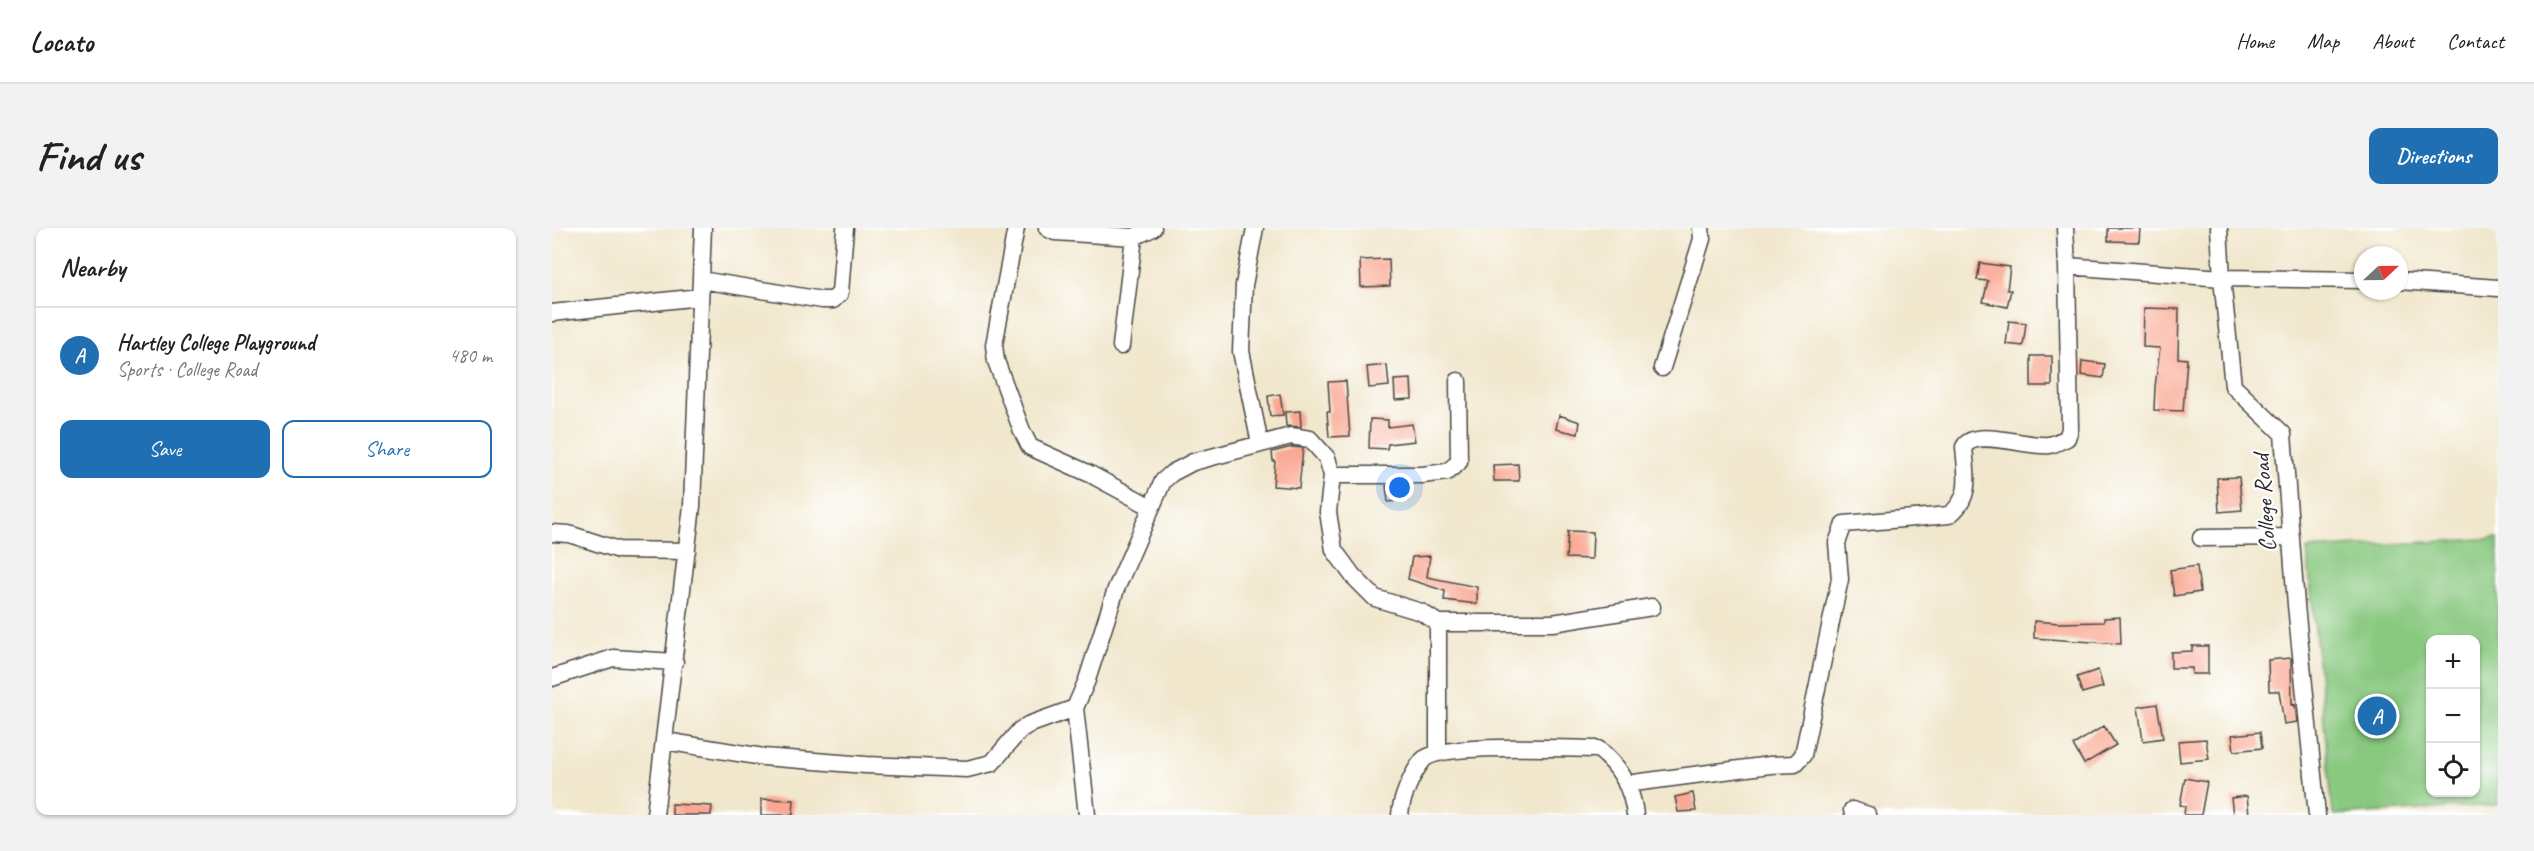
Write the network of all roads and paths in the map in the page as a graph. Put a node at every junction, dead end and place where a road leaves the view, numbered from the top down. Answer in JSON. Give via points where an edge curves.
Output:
{"nodes":[{"id":1,"x":703,"y":228,"type":"edge"},
{"id":2,"x":845,"y":228,"type":"edge"},
{"id":3,"x":1016,"y":228,"type":"edge"},
{"id":4,"x":1047,"y":228,"type":"edge"},
{"id":5,"x":1153,"y":228,"type":"edge"},
{"id":6,"x":1255,"y":228,"type":"edge"},
{"id":7,"x":1701,"y":228,"type":"edge"},
{"id":8,"x":2065,"y":228,"type":"edge"},
{"id":9,"x":2219,"y":228,"type":"edge"},
{"id":10,"x":1134,"y":237,"type":"junction"},
{"id":11,"x":2067,"y":266,"type":"junction"},
{"id":12,"x":2222,"y":278,"type":"junction"},
{"id":13,"x":2354,"y":280,"type":"edge"},
{"id":14,"x":2408,"y":282,"type":"edge"},
{"id":15,"x":2498,"y":288,"type":"edge"},
{"id":16,"x":701,"y":289,"type":"junction"},
{"id":17,"x":552,"y":313,"type":"edge"},
{"id":18,"x":1121,"y":346,"type":"dead end"},
{"id":19,"x":1662,"y":368,"type":"dead end"},
{"id":20,"x":1458,"y":381,"type":"dead end"},
{"id":21,"x":1260,"y":444,"type":"junction"},
{"id":22,"x":1332,"y":475,"type":"junction"},
{"id":23,"x":1151,"y":507,"type":"junction"},
{"id":24,"x":552,"y":533,"type":"edge"},
{"id":25,"x":2291,"y":537,"type":"junction"},
{"id":26,"x":2201,"y":538,"type":"dead end"},
{"id":27,"x":687,"y":551,"type":"junction"},
{"id":28,"x":1652,"y":607,"type":"dead end"},
{"id":29,"x":1438,"y":623,"type":"junction"},
{"id":30,"x":675,"y":662,"type":"junction"},
{"id":31,"x":552,"y":678,"type":"edge"},
{"id":32,"x":1075,"y":708,"type":"junction"},
{"id":33,"x":665,"y":741,"type":"junction"},
{"id":34,"x":1438,"y":752,"type":"junction"},
{"id":35,"x":1626,"y":784,"type":"junction"},
{"id":36,"x":655,"y":815,"type":"edge"},
{"id":37,"x":1088,"y":815,"type":"edge"},
{"id":38,"x":1400,"y":815,"type":"edge"},
{"id":39,"x":1635,"y":815,"type":"edge"},
{"id":40,"x":2317,"y":815,"type":"edge"}],
"edges":[{"from":1,"to":16,"type":"street"},
{"from":2,"to":16,"type":"street","via":[[840,293],[833,300]]},
{"from":3,"to":23,"type":"street","via":[[994,345],[996,361],[1022,431],[1030,447]]},
{"from":4,"to":10,"type":"street","via":[[1055,232]]},
{"from":5,"to":10,"type":"street"},
{"from":6,"to":21,"type":"street","via":[[1244,285],[1241,351]]},
{"from":7,"to":19,"type":"street","via":[[1702,239]]},
{"from":8,"to":11,"type":"street"},
{"from":9,"to":12,"type":"street","name":"College Road"},
{"from":10,"to":18,"type":"street"},
{"from":11,"to":12,"type":"street"},
{"from":11,"to":35,"type":"street","via":[[2067,438],[2048,445],[1976,438],[1964,447],[1966,492],[1960,507],[1949,515],[1844,524],[1837,543],[1840,579],[1803,755],[1796,764]]},
{"from":12,"to":13,"type":"street"},
{"from":12,"to":25,"type":"street","name":"College Road","via":[[2234,386],[2283,434]]},
{"from":14,"to":15,"type":"street"},
{"from":16,"to":17,"type":"street"},
{"from":16,"to":27,"type":"street"},
{"from":20,"to":22,"type":"street","via":[[1459,462],[1447,471],[1422,475]]},
{"from":21,"to":22,"type":"street","via":[[1291,436],[1310,439],[1327,458]]},
{"from":21,"to":23,"type":"street","via":[[1193,462],[1172,473],[1162,481]]},
{"from":22,"to":29,"type":"street","via":[[1328,512],[1334,550],[1375,598],[1421,612]]},
{"from":23,"to":32,"type":"street","via":[[1116,590]]},
{"from":24,"to":27,"type":"street","via":[[569,534],[619,550]]},
{"from":25,"to":26,"type":"street"},
{"from":25,"to":40,"type":"street","name":"College Road"},
{"from":27,"to":30,"type":"street"},
{"from":28,"to":29,"type":"street","via":[[1553,623]]},
{"from":29,"to":34,"type":"street"},
{"from":30,"to":31,"type":"street","via":[[613,658]]},
{"from":30,"to":33,"type":"street"},
{"from":32,"to":33,"type":"street","via":[[1028,725],[992,763],[967,769],[763,757]]},
{"from":32,"to":37,"type":"street"},
{"from":33,"to":36,"type":"street"},
{"from":34,"to":35,"type":"street","via":[[1598,749],[1613,761]]},
{"from":34,"to":38,"type":"street","via":[[1424,760],[1401,800]]},
{"from":35,"to":39,"type":"street"}]}
